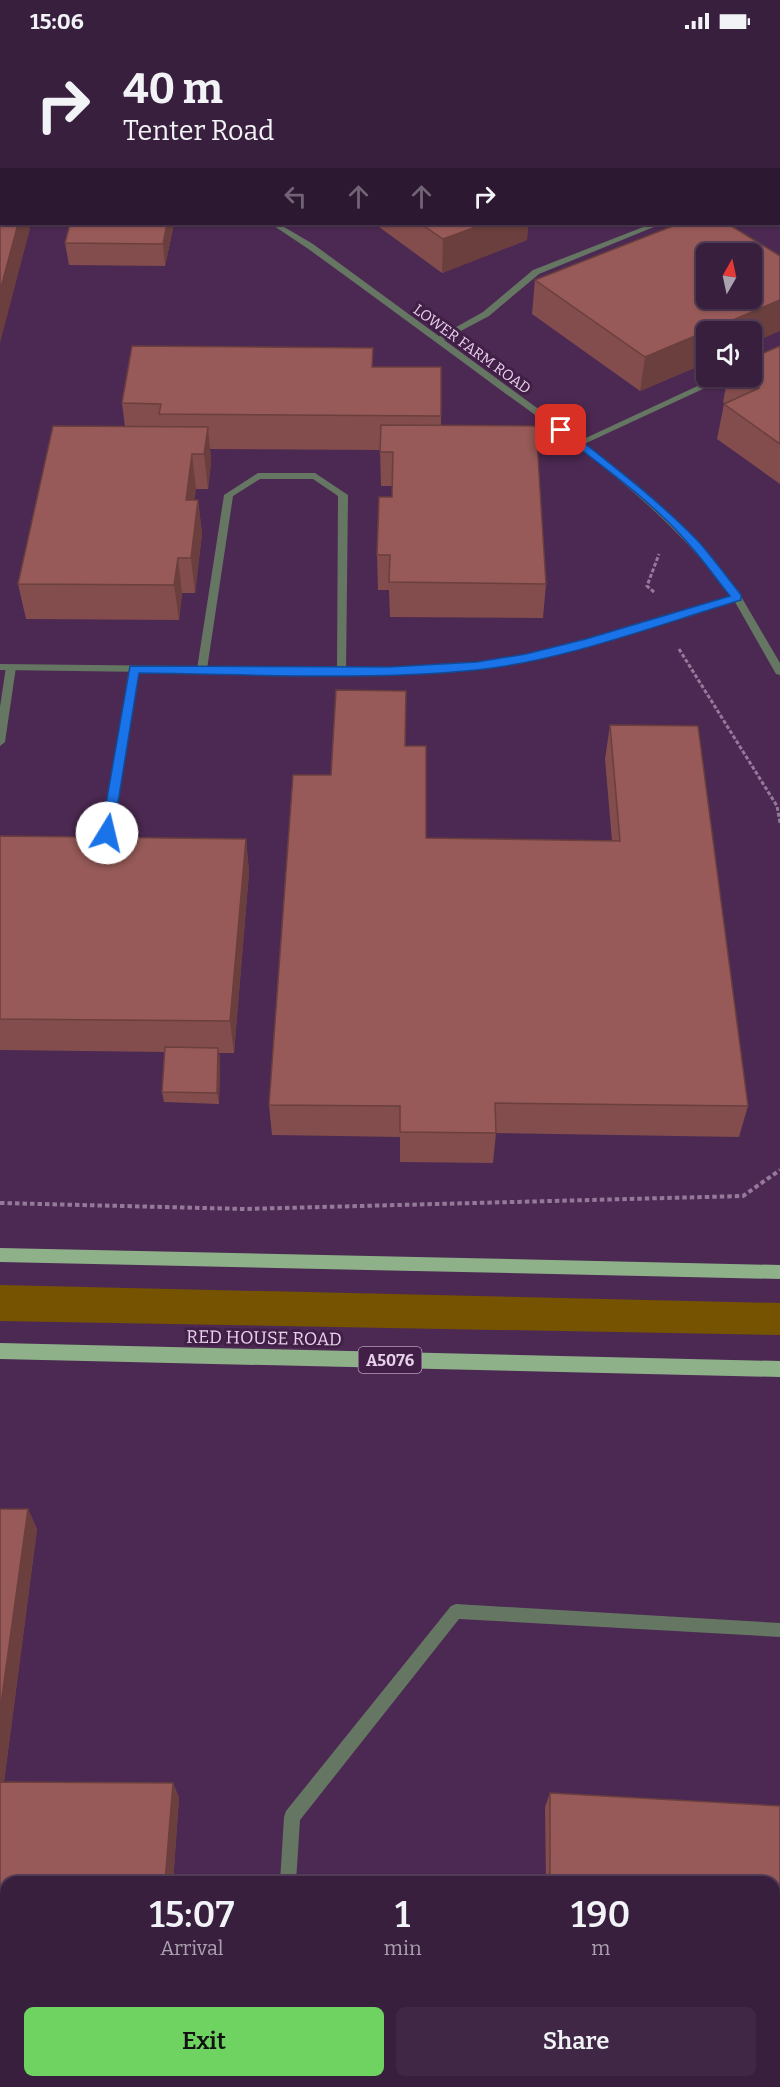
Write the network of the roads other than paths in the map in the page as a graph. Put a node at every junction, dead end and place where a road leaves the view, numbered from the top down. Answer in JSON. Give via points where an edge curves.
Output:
{"nodes":[{"id":1,"x":276,"y":225,"type":"edge"},
{"id":2,"x":654,"y":225,"type":"edge"},
{"id":3,"x":437,"y":340,"type":"junction"},
{"id":4,"x":703,"y":387,"type":"edge"},
{"id":5,"x":579,"y":443,"type":"junction"},
{"id":6,"x":737,"y":598,"type":"junction"},
{"id":7,"x":5,"y":667,"type":"edge"},
{"id":8,"x":134,"y":669,"type":"junction"},
{"id":9,"x":202,"y":669,"type":"junction"},
{"id":10,"x":342,"y":671,"type":"junction"},
{"id":11,"x":780,"y":672,"type":"edge"},
{"id":12,"x":0,"y":742,"type":"edge"},
{"id":13,"x":107,"y":833,"type":"dead end"},
{"id":14,"x":0,"y":1255,"type":"edge"},
{"id":15,"x":780,"y":1272,"type":"edge"},
{"id":16,"x":0,"y":1351,"type":"edge"},
{"id":17,"x":780,"y":1369,"type":"edge"},
{"id":18,"x":780,"y":1630,"type":"edge"},
{"id":19,"x":288,"y":1876,"type":"edge"}],
"edges":[{"from":1,"to":3,"type":"street","name":"LOWER FARM ROAD"},
{"from":2,"to":3,"type":"street","via":[[536,272],[486,314]]},
{"from":3,"to":5,"type":"street","name":"LOWER FARM ROAD"},
{"from":4,"to":5,"type":"street"},
{"from":5,"to":6,"type":"street","name":"LOWER FARM ROAD","via":[[686,535]]},
{"from":6,"to":10,"type":"street","via":[[578,645],[497,663]]},
{"from":6,"to":11,"type":"street","name":"LOWER FARM ROAD"},
{"from":7,"to":8,"type":"street"},
{"from":7,"to":12,"type":"street"},
{"from":8,"to":9,"type":"street"},
{"from":8,"to":13,"type":"street"},
{"from":9,"to":10,"type":"street"},
{"from":9,"to":10,"type":"street","via":[[229,495],[258,476],[315,476],[343,495]]},
{"from":14,"to":15,"type":"main road"},
{"from":16,"to":17,"type":"main road","name":"RED HOUSE ROAD","number":"A5076"},
{"from":18,"to":19,"type":"street","via":[[456,1611],[292,1817]]}]}
